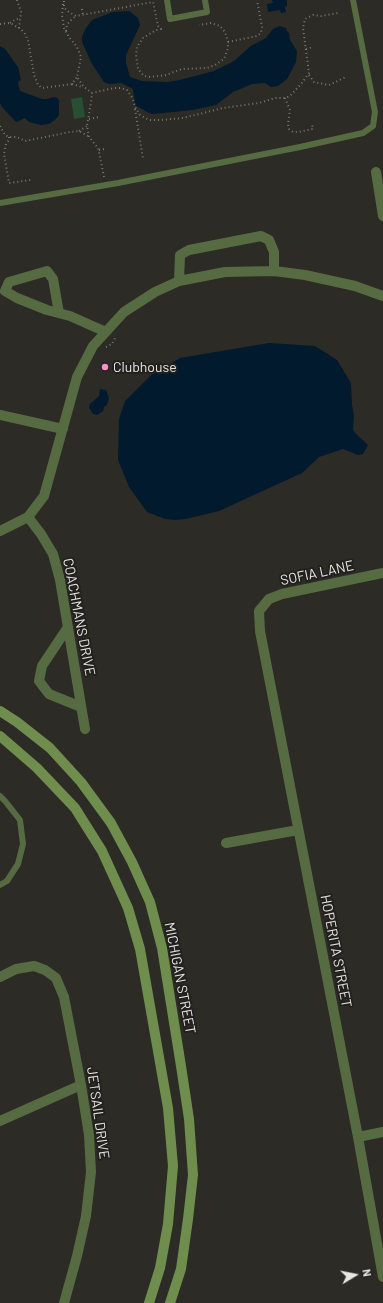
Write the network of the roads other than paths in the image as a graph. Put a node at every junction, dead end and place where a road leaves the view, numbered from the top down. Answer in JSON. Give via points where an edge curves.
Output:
{"nodes":[{"id":1,"x":167,"y":0,"type":"edge"},
{"id":2,"x":205,"y":0,"type":"edge"},
{"id":3,"x":353,"y":0,"type":"edge"},
{"id":4,"x":376,"y":172,"type":"dead end"},
{"id":5,"x":0,"y":203,"type":"edge"},
{"id":6,"x":383,"y":216,"type":"edge"},
{"id":7,"x":274,"y":271,"type":"junction"},
{"id":8,"x":178,"y":281,"type":"junction"},
{"id":9,"x":2,"y":290,"type":"edge"},
{"id":10,"x":383,"y":296,"type":"edge"},
{"id":11,"x":59,"y":313,"type":"junction"},
{"id":12,"x":106,"y":332,"type":"junction"},
{"id":13,"x":0,"y":415,"type":"edge"},
{"id":14,"x":63,"y":429,"type":"junction"},
{"id":15,"x":28,"y":518,"type":"junction"},
{"id":16,"x":0,"y":531,"type":"edge"},
{"id":17,"x":383,"y":573,"type":"edge"},
{"id":18,"x":68,"y":627,"type":"junction"},
{"id":19,"x":260,"y":631,"type":"joint"},
{"id":20,"x":81,"y":707,"type":"junction"},
{"id":21,"x":0,"y":711,"type":"edge"},
{"id":22,"x":85,"y":729,"type":"dead end"},
{"id":23,"x":0,"y":736,"type":"edge"},
{"id":24,"x":0,"y":796,"type":"edge"},
{"id":25,"x":298,"y":830,"type":"junction"},
{"id":26,"x":226,"y":843,"type":"dead end"},
{"id":27,"x":0,"y":885,"type":"edge"},
{"id":28,"x":0,"y":977,"type":"edge"},
{"id":29,"x":81,"y":1085,"type":"junction"},
{"id":30,"x":0,"y":1121,"type":"edge"},
{"id":31,"x":383,"y":1132,"type":"edge"},
{"id":32,"x":358,"y":1137,"type":"junction"},
{"id":33,"x":383,"y":1277,"type":"edge"},
{"id":34,"x":66,"y":1302,"type":"edge"},
{"id":35,"x":149,"y":1303,"type":"edge"},
{"id":36,"x":170,"y":1303,"type":"edge"}],
"edges":[{"from":1,"to":2,"type":"lane","via":[[170,19],[207,12]]},
{"from":3,"to":5,"type":"lane","via":[[375,112],[373,126],[363,133],[106,185]]},
{"from":4,"to":6,"type":"street"},
{"from":7,"to":8,"type":"street","via":[[225,272]]},
{"from":7,"to":8,"type":"street","via":[[274,252],[269,240],[261,236],[189,250],[180,255]]},
{"from":7,"to":10,"type":"street","via":[[355,286]]},
{"from":8,"to":12,"type":"street","via":[[124,312]]},
{"from":9,"to":11,"type":"street"},
{"from":9,"to":11,"type":"street","via":[[8,282],[47,271],[53,279]]},
{"from":11,"to":12,"type":"street"},
{"from":12,"to":14,"type":"street","via":[[93,346],[77,376]]},
{"from":13,"to":14,"type":"street"},
{"from":14,"to":15,"type":"street","via":[[44,496]]},
{"from":15,"to":16,"type":"street"},
{"from":15,"to":18,"type":"street","name":"COACHMANS DRIVE","via":[[53,554]]},
{"from":17,"to":19,"type":"street","name":"SOFIA LANE","via":[[269,599],[259,611]]},
{"from":18,"to":20,"type":"street","name":"COACHMANS DRIVE"},
{"from":18,"to":20,"type":"street","via":[[42,666],[39,681],[49,694]]},
{"from":19,"to":25,"type":"street","name":"HOPERITA STREET"},
{"from":20,"to":22,"type":"street","name":"COACHMANS DRIVE"},
{"from":21,"to":36,"type":"street","name":"MICHIGAN STREET","via":[[50,748],[81,782],[111,823],[150,902],[162,948],[181,1066],[189,1119],[192,1167],[181,1269]]},
{"from":23,"to":35,"type":"street","via":[[37,768],[75,808],[106,858],[128,908],[140,949],[168,1108],[172,1166],[168,1224],[160,1268]]},
{"from":24,"to":27,"type":"lane","via":[[20,820],[23,844],[18,864],[7,881]]},
{"from":25,"to":26,"type":"street"},
{"from":25,"to":32,"type":"street","name":"HOPERITA STREET"},
{"from":28,"to":29,"type":"street","name":"JETSAIL DRIVE","via":[[16,969],[34,966],[56,978],[64,997]]},
{"from":29,"to":30,"type":"street"},
{"from":29,"to":34,"type":"street","name":"JETSAIL DRIVE","via":[[89,1135],[91,1172],[86,1216]]},
{"from":31,"to":32,"type":"street"},
{"from":32,"to":33,"type":"street","name":"HOPERITA STREET"}]}
